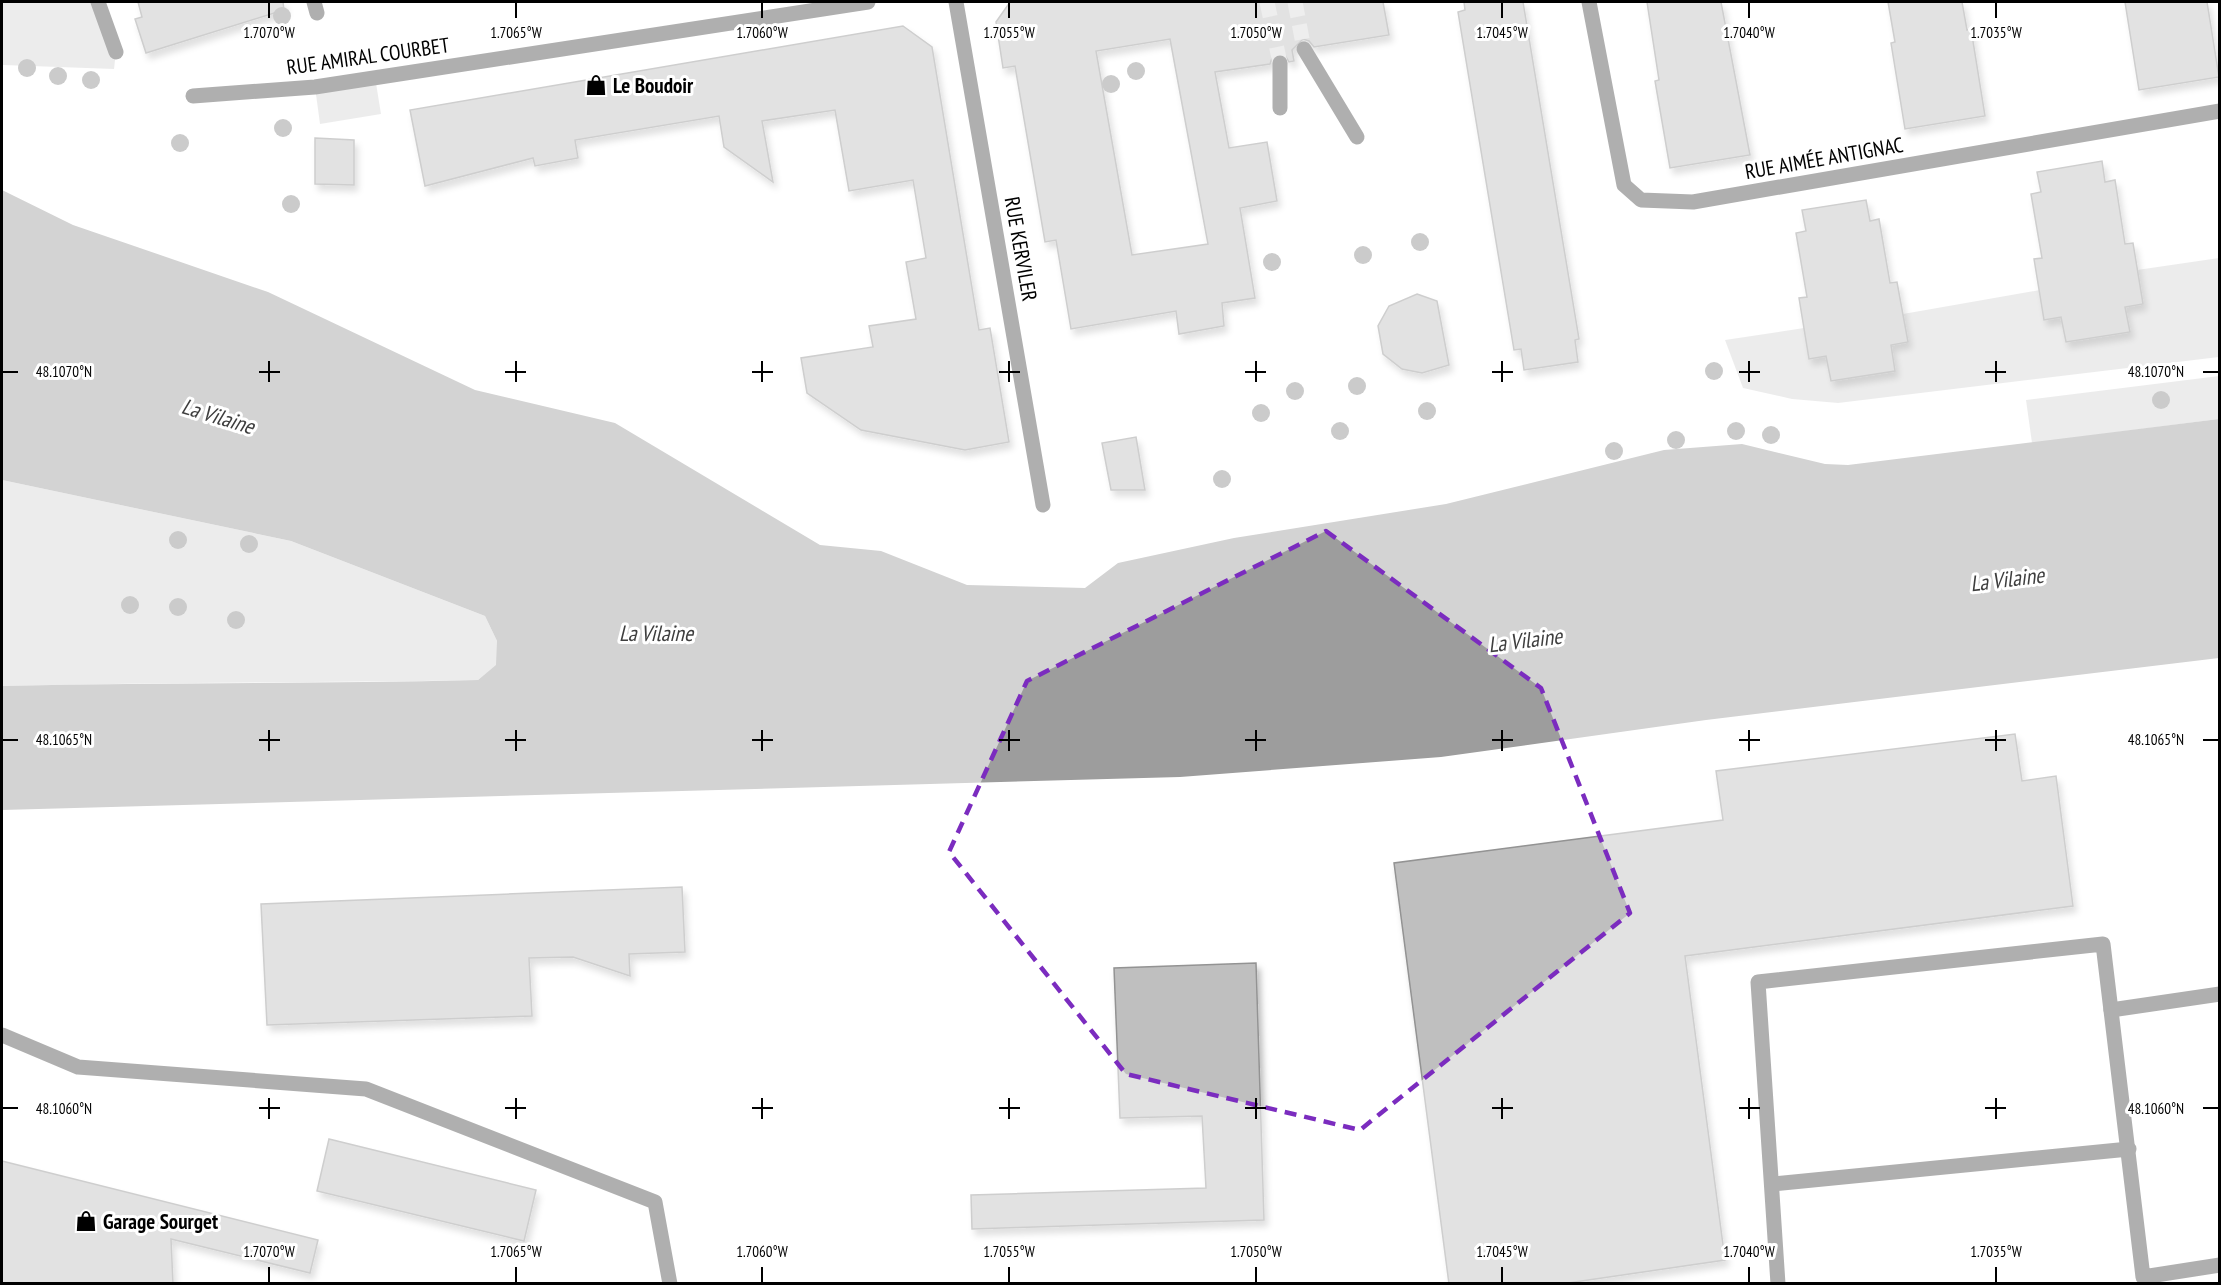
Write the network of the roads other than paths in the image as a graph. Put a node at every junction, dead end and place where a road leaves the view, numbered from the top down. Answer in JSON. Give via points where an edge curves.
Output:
{"nodes":[{"id":1,"x":98,"y":2,"type":"edge"},
{"id":2,"x":868,"y":2,"type":"edge"},
{"id":3,"x":956,"y":2,"type":"edge"},
{"id":4,"x":1589,"y":2,"type":"edge"},
{"id":5,"x":1304,"y":49,"type":"tunnel mouth"},
{"id":6,"x":116,"y":52,"type":"dead end"},
{"id":7,"x":1280,"y":63,"type":"tunnel mouth"},
{"id":8,"x":193,"y":96,"type":"dead end"},
{"id":9,"x":1280,"y":108,"type":"dead end"},
{"id":10,"x":2220,"y":111,"type":"edge"},
{"id":11,"x":1357,"y":137,"type":"dead end"},
{"id":12,"x":1043,"y":504,"type":"dead end"},
{"id":13,"x":2220,"y":994,"type":"edge"},
{"id":14,"x":2111,"y":1010,"type":"junction"},
{"id":15,"x":2,"y":1035,"type":"edge"},
{"id":16,"x":2129,"y":1149,"type":"junction"},
{"id":17,"x":1772,"y":1184,"type":"junction"},
{"id":18,"x":2220,"y":1265,"type":"edge"},
{"id":19,"x":670,"y":1284,"type":"edge"},
{"id":20,"x":1778,"y":1284,"type":"edge"}],
"edges":[{"from":1,"to":6,"type":"street"},
{"from":2,"to":8,"type":"street","name":"RUE AMIRAL COURBET","via":[[315,87]]},
{"from":3,"to":12,"type":"street","name":"RUE KERVILER"},
{"from":4,"to":10,"type":"street","name":"RUE AIMÉE ANTIGNAC","via":[[1624,185],[1641,200],[1693,202]]},
{"from":5,"to":11,"type":"street"},
{"from":7,"to":9,"type":"street"},
{"from":13,"to":14,"type":"street"},
{"from":14,"to":16,"type":"street"},
{"from":14,"to":17,"type":"street","via":[[2103,944],[1758,982]]},
{"from":15,"to":19,"type":"street","via":[[78,1067],[366,1089],[655,1202]]},
{"from":16,"to":17,"type":"street"},
{"from":16,"to":18,"type":"street","via":[[2143,1277]]},
{"from":17,"to":20,"type":"street"}]}
